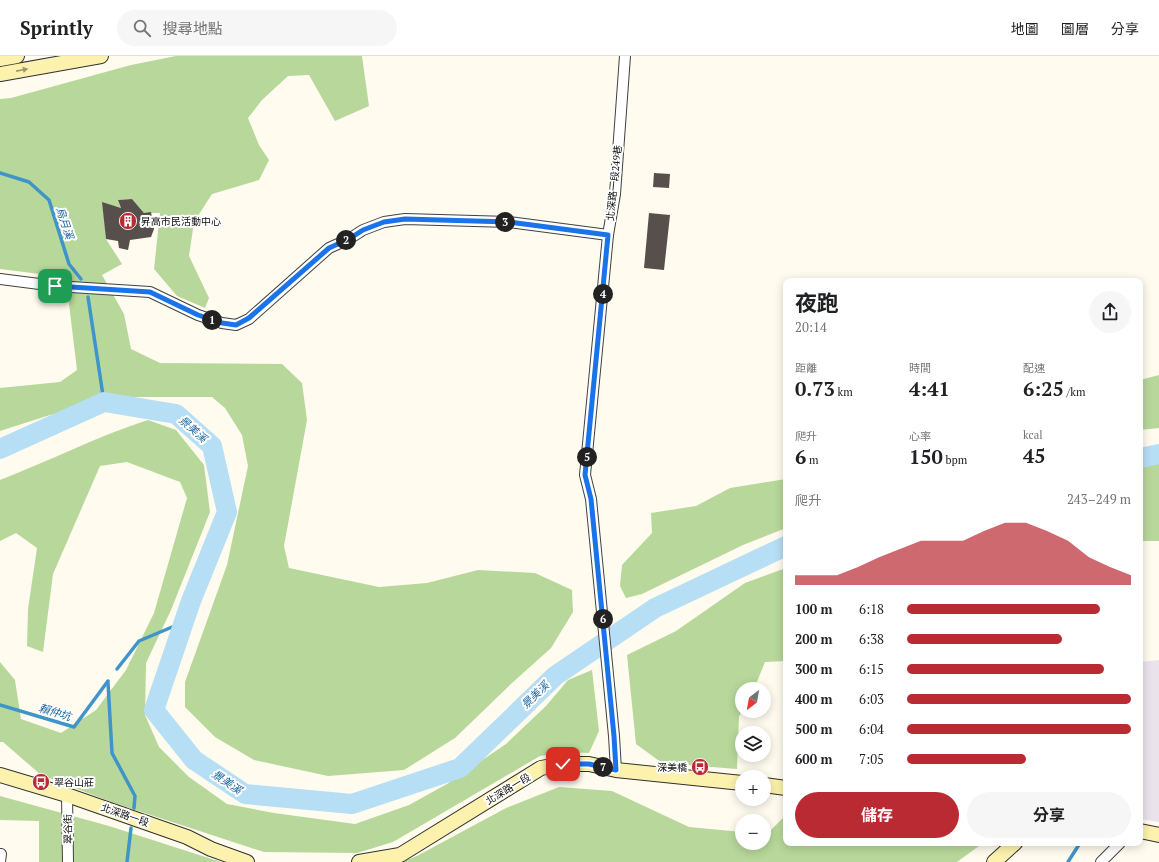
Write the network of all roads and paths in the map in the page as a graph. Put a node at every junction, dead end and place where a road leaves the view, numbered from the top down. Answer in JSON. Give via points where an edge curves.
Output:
{"nodes":[{"id":1,"x":17,"y":56,"type":"edge"},
{"id":2,"x":101,"y":56,"type":"edge"},
{"id":3,"x":625,"y":56,"type":"edge"},
{"id":4,"x":0,"y":59,"type":"edge"},
{"id":5,"x":0,"y":74,"type":"edge"},
{"id":6,"x":608,"y":235,"type":"junction"},
{"id":7,"x":0,"y":279,"type":"edge"},
{"id":8,"x":616,"y":770,"type":"junction"},
{"id":9,"x":0,"y":775,"type":"edge"},
{"id":10,"x":735,"y":782,"type":"edge"},
{"id":11,"x":771,"y":786,"type":"edge"},
{"id":12,"x":783,"y":788,"type":"edge"},
{"id":13,"x":67,"y":795,"type":"junction"},
{"id":14,"x":1143,"y":832,"type":"edge"},
{"id":15,"x":1159,"y":835,"type":"edge"},
{"id":16,"x":1012,"y":846,"type":"edge"},
{"id":17,"x":1117,"y":846,"type":"edge"},
{"id":18,"x":0,"y":854,"type":"edge"},
{"id":19,"x":0,"y":862,"type":"edge"},
{"id":20,"x":68,"y":862,"type":"edge"},
{"id":21,"x":247,"y":862,"type":"edge"},
{"id":22,"x":359,"y":862,"type":"edge"},
{"id":23,"x":994,"y":862,"type":"edge"},
{"id":24,"x":1101,"y":862,"type":"edge"}],
"edges":[{"from":1,"to":4,"type":"main road"},
{"from":5,"to":2,"type":"main road","one_way":true},
{"from":3,"to":6,"type":"street","name":"北深路一段249巷","via":[[615,194]]},
{"from":6,"to":7,"type":"street","via":[[509,222],[405,219],[384,222],[329,248],[249,318],[236,325],[198,315],[150,292],[74,288]]},
{"from":6,"to":8,"type":"street","name":"北深路一段249巷","via":[[585,475],[591,499]]},
{"from":8,"to":10,"type":"main road","name":"北深路一段"},
{"from":8,"to":22,"type":"main road","name":"北深路一段","via":[[589,764],[563,764],[542,768],[400,855]]},
{"from":9,"to":13,"type":"main road","name":"北深路一段"},
{"from":11,"to":12,"type":"main road"},
{"from":13,"to":20,"type":"street","name":"翠谷街"},
{"from":13,"to":21,"type":"main road","name":"北深路一段","via":[[187,837]]},
{"from":14,"to":15,"type":"main road"},
{"from":16,"to":23,"type":"main road"},
{"from":17,"to":24,"type":"street"},
{"from":18,"to":19,"type":"street"}]}
